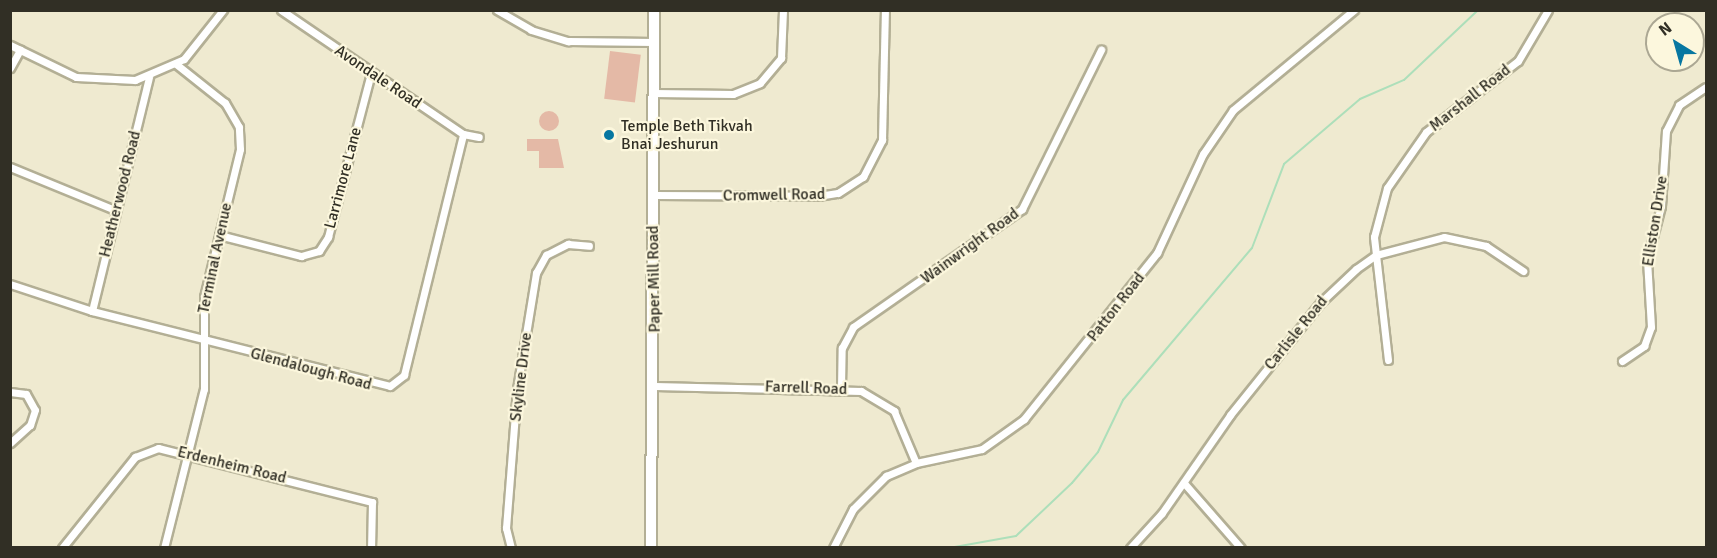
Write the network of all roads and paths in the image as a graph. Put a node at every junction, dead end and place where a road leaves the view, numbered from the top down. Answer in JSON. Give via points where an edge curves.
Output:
{"nodes":[{"id":1,"x":223,"y":10,"type":"edge"},
{"id":2,"x":281,"y":10,"type":"edge"},
{"id":3,"x":497,"y":10,"type":"edge"},
{"id":4,"x":654,"y":10,"type":"edge"},
{"id":5,"x":783,"y":10,"type":"edge"},
{"id":6,"x":885,"y":10,"type":"edge"},
{"id":7,"x":1354,"y":10,"type":"edge"},
{"id":8,"x":1548,"y":10,"type":"edge"},
{"id":9,"x":654,"y":42,"type":"junction"},
{"id":10,"x":10,"y":45,"type":"edge"},
{"id":11,"x":20,"y":50,"type":"junction"},
{"id":12,"x":1101,"y":50,"type":"dead end"},
{"id":13,"x":176,"y":64,"type":"junction"},
{"id":14,"x":10,"y":68,"type":"edge"},
{"id":15,"x":371,"y":73,"type":"junction"},
{"id":16,"x":149,"y":76,"type":"junction"},
{"id":17,"x":1707,"y":87,"type":"edge"},
{"id":18,"x":653,"y":93,"type":"junction"},
{"id":19,"x":463,"y":134,"type":"junction"},
{"id":20,"x":479,"y":137,"type":"dead end"},
{"id":21,"x":10,"y":167,"type":"edge"},
{"id":22,"x":653,"y":195,"type":"junction"},
{"id":23,"x":116,"y":210,"type":"junction"},
{"id":24,"x":219,"y":235,"type":"junction"},
{"id":25,"x":589,"y":246,"type":"dead end"},
{"id":26,"x":1376,"y":255,"type":"junction"},
{"id":27,"x":1523,"y":271,"type":"dead end"},
{"id":28,"x":10,"y":284,"type":"edge"},
{"id":29,"x":92,"y":311,"type":"junction"},
{"id":30,"x":204,"y":340,"type":"junction"},
{"id":31,"x":1388,"y":360,"type":"dead end"},
{"id":32,"x":1622,"y":361,"type":"dead end"},
{"id":33,"x":655,"y":386,"type":"junction"},
{"id":34,"x":841,"y":387,"type":"junction"},
{"id":35,"x":10,"y":392,"type":"edge"},
{"id":36,"x":10,"y":443,"type":"edge"},
{"id":37,"x":187,"y":454,"type":"junction"},
{"id":38,"x":916,"y":463,"type":"junction"},
{"id":39,"x":1184,"y":483,"type":"junction"},
{"id":40,"x":62,"y":548,"type":"edge"},
{"id":41,"x":164,"y":548,"type":"edge"},
{"id":42,"x":371,"y":548,"type":"edge"},
{"id":43,"x":511,"y":548,"type":"edge"},
{"id":44,"x":651,"y":548,"type":"edge"},
{"id":45,"x":833,"y":548,"type":"edge"},
{"id":46,"x":1130,"y":548,"type":"edge"},
{"id":47,"x":1241,"y":548,"type":"edge"}],
"edges":[{"from":1,"to":13,"type":"street"},
{"from":2,"to":15,"type":"street","name":"Avondale Road"},
{"from":3,"to":9,"type":"street","via":[[525,28],[568,41]]},
{"from":4,"to":9,"type":"main road","name":"Paper Mill Road"},
{"from":5,"to":18,"type":"street","via":[[781,58],[760,83],[733,94]]},
{"from":6,"to":22,"type":"street","name":"Cromwell Road","via":[[882,140],[863,177],[838,193],[818,196]]},
{"from":7,"to":38,"type":"street","name":"Patton Road","via":[[1228,115],[1203,154],[1157,253],[1024,419],[982,449]]},
{"from":8,"to":26,"type":"street","name":"Marshall Road","via":[[1509,70],[1434,125],[1413,147],[1378,209]]},
{"from":9,"to":18,"type":"main road","name":"Paper Mill Road"},
{"from":10,"to":11,"type":"street"},
{"from":11,"to":14,"type":"street"},
{"from":11,"to":16,"type":"street","via":[[91,81]]},
{"from":12,"to":34,"type":"street","name":"Wainwright Road","via":[[1022,208],[853,327],[842,348]]},
{"from":13,"to":16,"type":"street"},
{"from":13,"to":24,"type":"street","name":"Terminal Avenue","via":[[225,103],[238,127],[240,149]]},
{"from":15,"to":19,"type":"street","name":"Avondale Road"},
{"from":15,"to":24,"type":"street","name":"Larrimore Lane","via":[[328,237],[319,251],[301,256]]},
{"from":16,"to":23,"type":"street","name":"Heatherwood Road"},
{"from":17,"to":32,"type":"street","name":"Elliston Drive","via":[[1679,105],[1666,131],[1661,206],[1647,260],[1651,327],[1644,346]]},
{"from":18,"to":22,"type":"main road","name":"Paper Mill Road"},
{"from":19,"to":20,"type":"street","name":"Avondale Road"},
{"from":19,"to":30,"type":"street","name":"Glendalough Road","via":[[401,380],[380,387]]},
{"from":21,"to":23,"type":"street"},
{"from":22,"to":33,"type":"main road","name":"Paper Mill Road"},
{"from":23,"to":29,"type":"street","name":"Heatherwood Road"},
{"from":24,"to":30,"type":"street","name":"Terminal Avenue","via":[[204,297]]},
{"from":25,"to":43,"type":"street","name":"Skyline Drive","via":[[568,244],[546,255],[536,273],[517,389],[506,528]]},
{"from":26,"to":27,"type":"street","name":"Carlisle Road","via":[[1429,239],[1458,237],[1493,250]]},
{"from":26,"to":31,"type":"street","name":"Marshall Road"},
{"from":26,"to":39,"type":"street","name":"Carlisle Road","via":[[1321,302],[1230,415]]},
{"from":28,"to":29,"type":"street","name":"Glendalough Road"},
{"from":29,"to":30,"type":"street","name":"Glendalough Road"},
{"from":30,"to":37,"type":"street","name":"Terminal Avenue","via":[[206,377]]},
{"from":33,"to":34,"type":"street","name":"Farrell Road"},
{"from":33,"to":44,"type":"main road","name":"Paper Mill Road"},
{"from":34,"to":38,"type":"street","name":"Farrell Road","via":[[871,394],[891,408]]},
{"from":35,"to":36,"type":"street","via":[[26,394],[35,410],[30,425]]},
{"from":37,"to":40,"type":"street","name":"Erdenheim Road","via":[[158,448],[135,458]]},
{"from":37,"to":41,"type":"street","name":"Terminal Avenue"},
{"from":37,"to":42,"type":"street","name":"Erdenheim Road","via":[[372,502]]},
{"from":38,"to":45,"type":"street","name":"Patton Road","via":[[867,493]]},
{"from":39,"to":46,"type":"street","name":"Carlisle Road"},
{"from":39,"to":47,"type":"street"}]}
